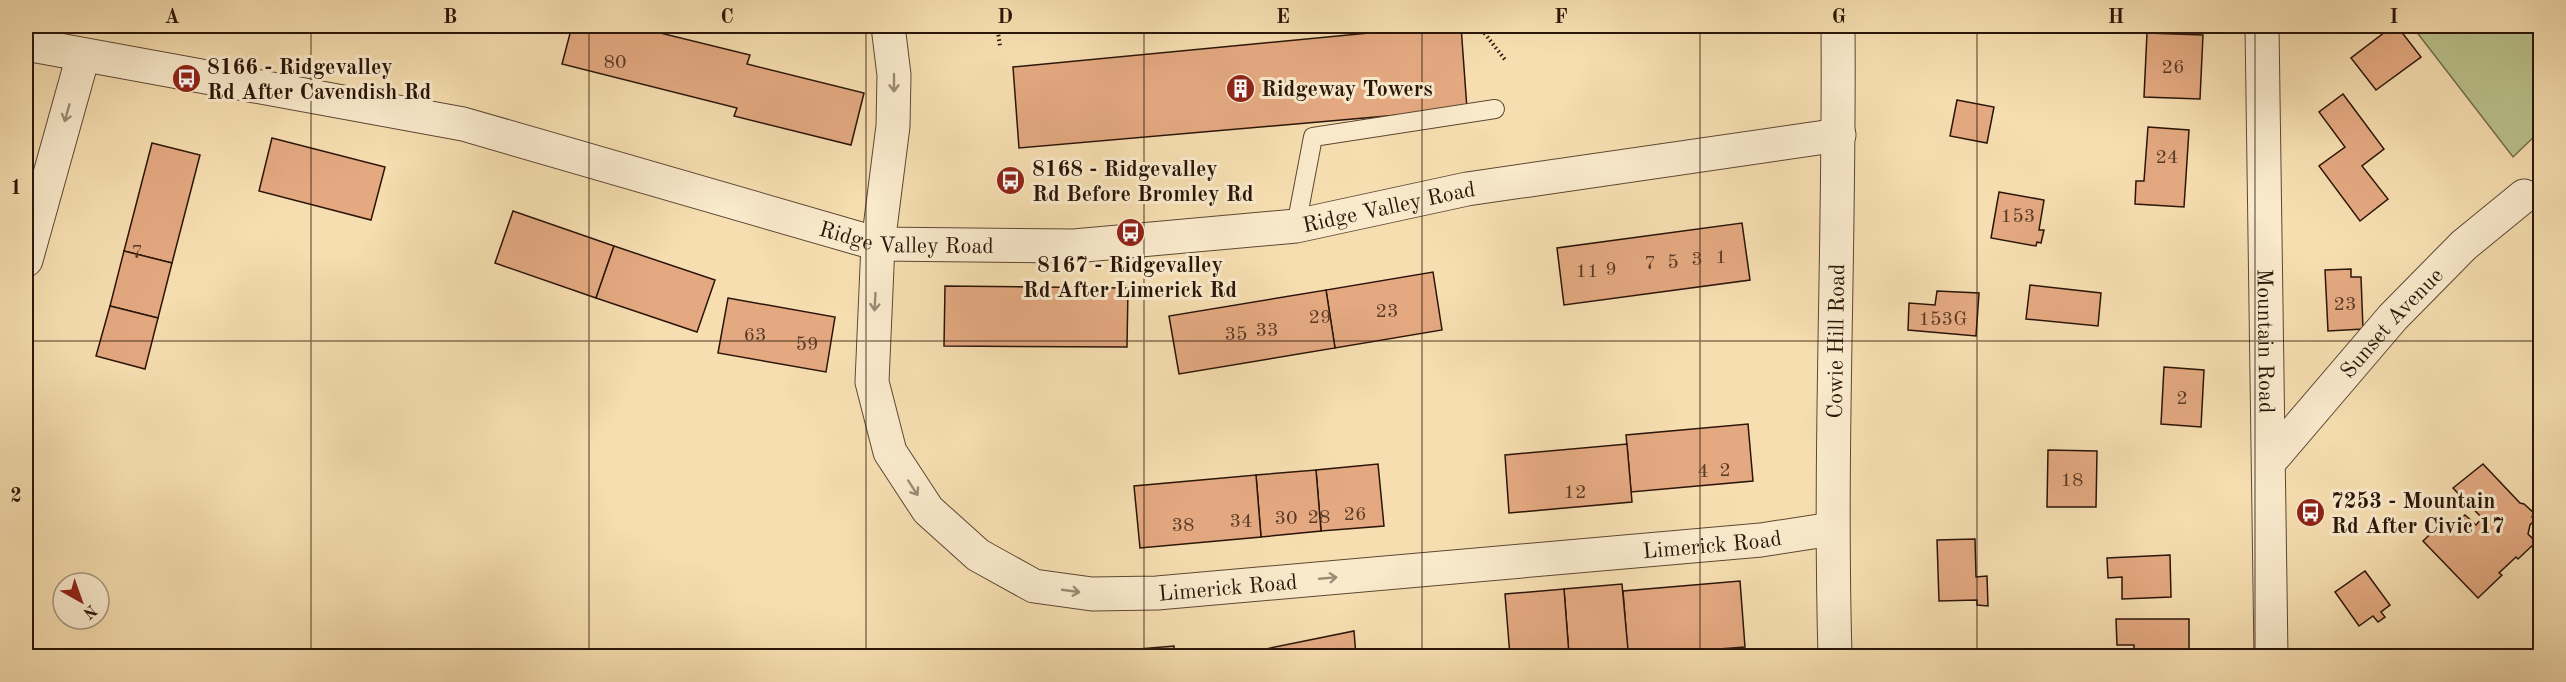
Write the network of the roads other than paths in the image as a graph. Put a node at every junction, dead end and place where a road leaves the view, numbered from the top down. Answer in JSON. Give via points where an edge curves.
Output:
{"nodes":[{"id":1,"x":888,"y":26,"type":"edge"},
{"id":2,"x":1838,"y":26,"type":"edge"},
{"id":3,"x":2262,"y":26,"type":"edge"},
{"id":4,"x":26,"y":44,"type":"edge"},
{"id":5,"x":83,"y":56,"type":"junction"},
{"id":6,"x":1495,"y":109,"type":"dead end"},
{"id":7,"x":1839,"y":135,"type":"junction"},
{"id":8,"x":2524,"y":196,"type":"dead end"},
{"id":9,"x":1296,"y":226,"type":"junction"},
{"id":10,"x":878,"y":244,"type":"junction"},
{"id":11,"x":26,"y":260,"type":"edge"},
{"id":12,"x":2270,"y":461,"type":"junction"},
{"id":13,"x":1832,"y":529,"type":"junction"},
{"id":14,"x":1835,"y":657,"type":"edge"},
{"id":15,"x":2271,"y":657,"type":"edge"}],
"edges":[{"from":1,"to":10,"type":"street","name":"Limerick Road","one_way":true,"via":[[894,75],[893,126]]},
{"from":2,"to":7,"type":"street","name":"Cowie Hill Road"},
{"from":3,"to":12,"type":"street","name":"Mountain Road"},
{"from":4,"to":5,"type":"street","name":"Ridge Valley Road"},
{"from":5,"to":10,"type":"street","name":"Ridge Valley Road","via":[[463,124]]},
{"from":5,"to":11,"type":"street","one_way":true},
{"from":6,"to":9,"type":"lane","via":[[1313,137]]},
{"from":7,"to":9,"type":"street","name":"Ridge Valley Road","via":[[1467,189]]},
{"from":7,"to":13,"type":"street","name":"Cowie Hill Road"},
{"from":8,"to":12,"type":"street","name":"Sunset Avenue","via":[[2464,245],[2393,317]]},
{"from":9,"to":10,"type":"street","name":"Ridge Valley Road","via":[[1074,246]]},
{"from":10,"to":13,"type":"street","name":"Limerick Road","one_way":true,"via":[[872,382],[890,452],[928,510],[978,555],[1034,586],[1092,594],[1157,593],[1761,540]]},
{"from":12,"to":15,"type":"street","name":"Mountain Road"},
{"from":13,"to":14,"type":"street","name":"Cowie Hill Road"}]}
